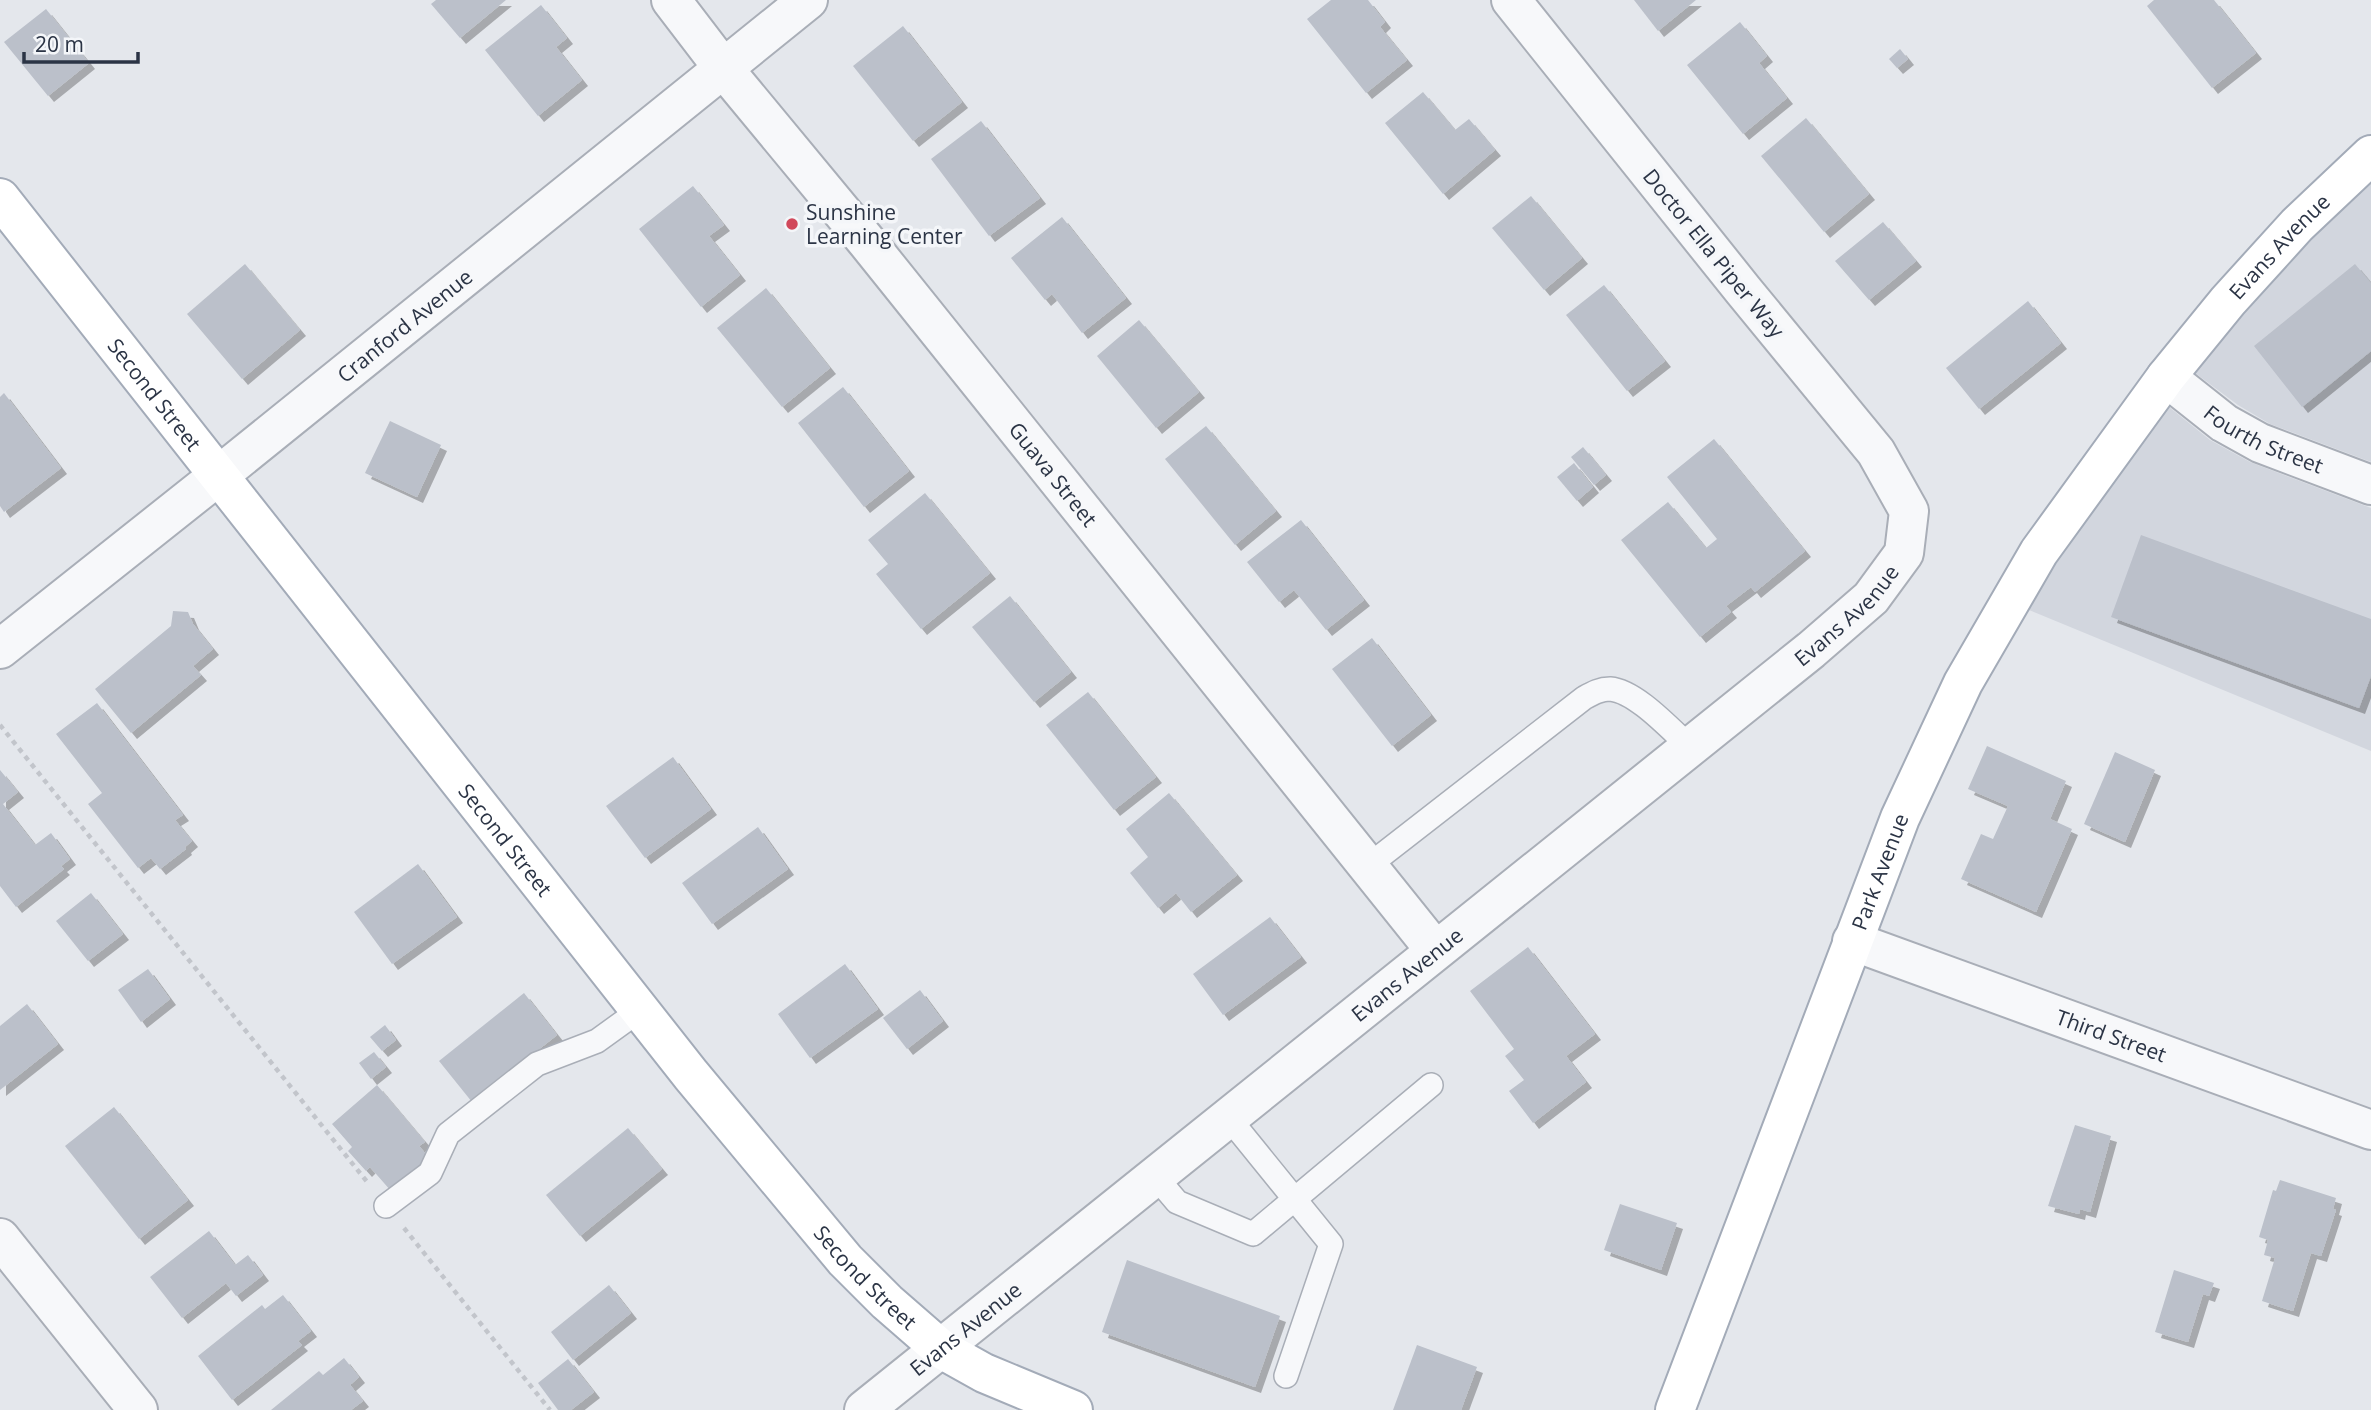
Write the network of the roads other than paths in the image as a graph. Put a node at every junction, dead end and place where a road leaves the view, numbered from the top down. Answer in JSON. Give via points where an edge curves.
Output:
{"nodes":[{"id":1,"x":671,"y":0,"type":"edge"},
{"id":2,"x":808,"y":0,"type":"edge"},
{"id":3,"x":1511,"y":0,"type":"edge"},
{"id":4,"x":723,"y":68,"type":"junction"},
{"id":5,"x":2371,"y":155,"type":"edge"},
{"id":6,"x":0,"y":198,"type":"edge"},
{"id":7,"x":2166,"y":377,"type":"junction"},
{"id":8,"x":218,"y":476,"type":"junction"},
{"id":9,"x":2371,"y":485,"type":"edge"},
{"id":10,"x":1909,"y":511,"type":"joint"},
{"id":11,"x":0,"y":649,"type":"edge"},
{"id":12,"x":1690,"y":747,"type":"junction"},
{"id":13,"x":1367,"y":866,"type":"junction"},
{"id":14,"x":1852,"y":941,"type":"junction"},
{"id":15,"x":1435,"y":950,"type":"junction"},
{"id":16,"x":640,"y":1010,"type":"junction"},
{"id":17,"x":1431,"y":1085,"type":"dead end"},
{"id":18,"x":1228,"y":1117,"type":"junction"},
{"id":19,"x":2371,"y":1130,"type":"edge"},
{"id":20,"x":1155,"y":1176,"type":"junction"},
{"id":21,"x":1294,"y":1200,"type":"junction"},
{"id":22,"x":386,"y":1206,"type":"road end"},
{"id":23,"x":0,"y":1238,"type":"edge"},
{"id":24,"x":941,"y":1349,"type":"junction"},
{"id":25,"x":1286,"y":1376,"type":"dead end"},
{"id":26,"x":138,"y":1410,"type":"edge"},
{"id":27,"x":864,"y":1410,"type":"edge"},
{"id":28,"x":1073,"y":1410,"type":"edge"},
{"id":29,"x":1675,"y":1410,"type":"edge"}],
"edges":[{"from":1,"to":4,"type":"street","name":"Guava Street"},
{"from":2,"to":4,"type":"street","name":"Cranford Avenue"},
{"from":3,"to":10,"type":"street","name":"Doctor Ella Piper Way","via":[[1876,452]]},
{"from":4,"to":8,"type":"street","name":"Cranford Avenue"},
{"from":4,"to":13,"type":"street","name":"Guava Street"},
{"from":5,"to":7,"type":"main road","name":"Evans Avenue","via":[[2297,225]]},
{"from":6,"to":8,"type":"main road","name":"Second Street"},
{"from":7,"to":9,"type":"street","name":"Fourth Street","via":[[2224,423],[2260,443]]},
{"from":7,"to":14,"type":"main road","name":"Park Avenue","via":[[2039,552],[1963,683],[1900,818]]},
{"from":8,"to":11,"type":"street","name":"Cranford Avenue"},
{"from":8,"to":16,"type":"main road","name":"Second Street"},
{"from":10,"to":12,"type":"street","name":"Evans Avenue","via":[[1904,553],[1871,598]]},
{"from":12,"to":13,"type":"lane","via":[[1628,696],[1613,689],[1600,690]]},
{"from":12,"to":15,"type":"street","name":"Evans Avenue"},
{"from":13,"to":15,"type":"street","name":"Guava Street"},
{"from":14,"to":19,"type":"street","name":"Third Street"},
{"from":14,"to":29,"type":"main road","name":"Park Avenue"},
{"from":15,"to":18,"type":"street","name":"Evans Avenue"},
{"from":16,"to":22,"type":"lane","via":[[597,1041],[537,1063],[448,1134],[430,1173]]},
{"from":16,"to":24,"type":"main road","name":"Second Street","via":[[845,1261]]},
{"from":17,"to":21,"type":"lane"},
{"from":18,"to":20,"type":"street","name":"Evans Avenue"},
{"from":18,"to":21,"type":"lane"},
{"from":20,"to":21,"type":"lane","via":[[1177,1202],[1253,1234]]},
{"from":20,"to":24,"type":"street","name":"Evans Avenue"},
{"from":21,"to":25,"type":"lane","via":[[1331,1244]]},
{"from":23,"to":26,"type":"street"},
{"from":24,"to":27,"type":"street","name":"Evans Avenue"},
{"from":24,"to":28,"type":"main road","name":"Second Street","via":[[984,1373]]}]}
